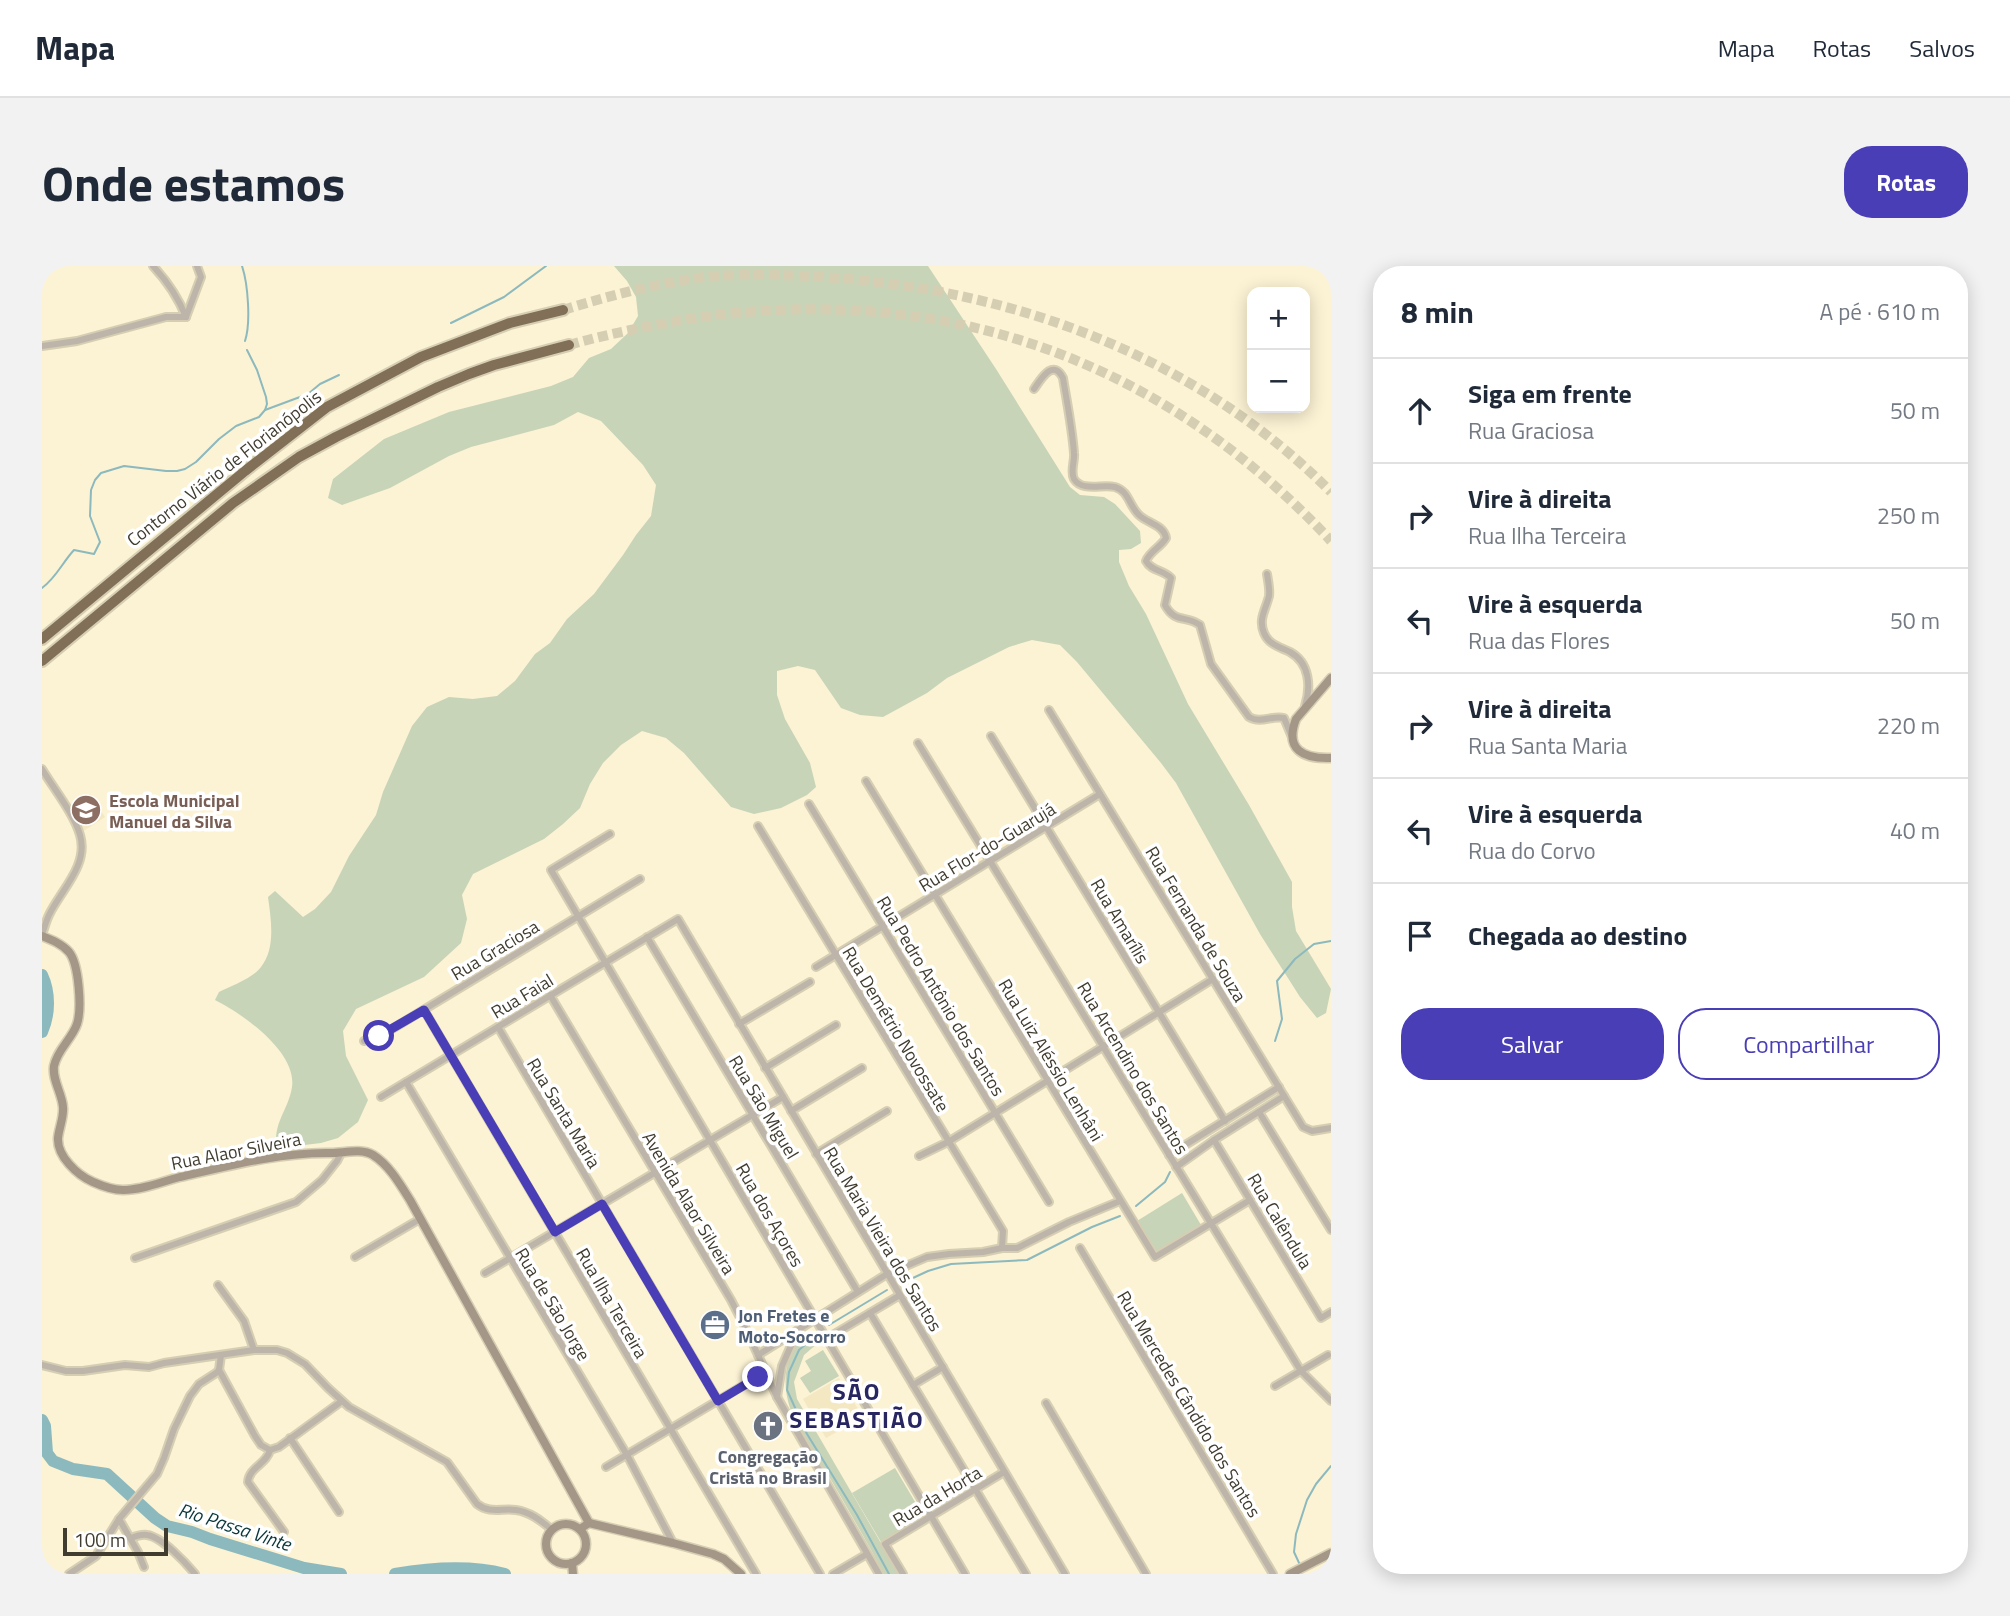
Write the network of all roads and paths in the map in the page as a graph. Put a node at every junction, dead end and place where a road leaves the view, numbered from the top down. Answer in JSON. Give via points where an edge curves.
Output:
{"nodes":[{"id":1,"x":153,"y":266,"type":"edge"},
{"id":2,"x":197,"y":266,"type":"edge"},
{"id":3,"x":563,"y":310,"type":"tunnel mouth"},
{"id":4,"x":186,"y":317,"type":"junction"},
{"id":5,"x":42,"y":345,"type":"edge"},
{"id":6,"x":569,"y":345,"type":"tunnel mouth"},
{"id":7,"x":1034,"y":389,"type":"dead end"},
{"id":8,"x":1267,"y":574,"type":"dead end"},
{"id":9,"x":42,"y":639,"type":"edge"},
{"id":10,"x":42,"y":661,"type":"edge"},
{"id":11,"x":1331,"y":678,"type":"edge"},
{"id":12,"x":1304,"y":708,"type":"junction"},
{"id":13,"x":1049,"y":710,"type":"dead end"},
{"id":14,"x":992,"y":736,"type":"dead end"},
{"id":15,"x":1292,"y":739,"type":"junction"},
{"id":16,"x":918,"y":743,"type":"dead end"},
{"id":17,"x":1331,"y":758,"type":"edge"},
{"id":18,"x":42,"y":769,"type":"edge"},
{"id":19,"x":45,"y":779,"type":"edge"},
{"id":20,"x":866,"y":781,"type":"dead end"},
{"id":21,"x":1100,"y":794,"type":"junction"},
{"id":22,"x":809,"y":804,"type":"dead end"},
{"id":23,"x":758,"y":826,"type":"dead end"},
{"id":24,"x":1047,"y":827,"type":"junction"},
{"id":25,"x":610,"y":834,"type":"dead end"},
{"id":26,"x":990,"y":861,"type":"junction"},
{"id":27,"x":640,"y":879,"type":"dead end"},
{"id":28,"x":935,"y":895,"type":"junction"},
{"id":29,"x":578,"y":916,"type":"junction"},
{"id":30,"x":678,"y":919,"type":"joint"},
{"id":31,"x":883,"y":926,"type":"junction"},
{"id":32,"x":42,"y":936,"type":"edge"},
{"id":33,"x":647,"y":937,"type":"junction"},
{"id":34,"x":836,"y":955,"type":"junction"},
{"id":35,"x":605,"y":962,"type":"junction"},
{"id":36,"x":816,"y":967,"type":"dead end"},
{"id":37,"x":1213,"y":979,"type":"junction"},
{"id":38,"x":810,"y":982,"type":"dead end"},
{"id":39,"x":550,"y":995,"type":"junction"},
{"id":40,"x":424,"y":1010,"type":"junction"},
{"id":41,"x":1159,"y":1012,"type":"junction"},
{"id":42,"x":739,"y":1024,"type":"junction"},
{"id":43,"x":836,"y":1025,"type":"dead end"},
{"id":44,"x":498,"y":1027,"type":"junction"},
{"id":45,"x":364,"y":1041,"type":"dead end"},
{"id":46,"x":1103,"y":1046,"type":"junction"},
{"id":47,"x":450,"y":1055,"type":"junction"},
{"id":48,"x":765,"y":1068,"type":"junction"},
{"id":49,"x":862,"y":1068,"type":"dead end"},
{"id":50,"x":1047,"y":1080,"type":"junction"},
{"id":51,"x":407,"y":1082,"type":"junction"},
{"id":52,"x":1279,"y":1087,"type":"junction"},
{"id":53,"x":1284,"y":1096,"type":"junction"},
{"id":54,"x":381,"y":1097,"type":"dead end"},
{"id":55,"x":783,"y":1097,"type":"junction"},
{"id":56,"x":791,"y":1111,"type":"junction"},
{"id":57,"x":887,"y":1111,"type":"dead end"},
{"id":58,"x":995,"y":1112,"type":"junction"},
{"id":59,"x":1259,"y":1112,"type":"junction"},
{"id":60,"x":753,"y":1115,"type":"junction"},
{"id":61,"x":1225,"y":1121,"type":"junction"},
{"id":62,"x":1331,"y":1128,"type":"edge"},
{"id":63,"x":710,"y":1140,"type":"junction"},
{"id":64,"x":1214,"y":1140,"type":"junction"},
{"id":65,"x":948,"y":1142,"type":"junction"},
{"id":66,"x":341,"y":1153,"type":"junction"},
{"id":67,"x":816,"y":1154,"type":"junction"},
{"id":68,"x":1169,"y":1155,"type":"junction"},
{"id":69,"x":919,"y":1156,"type":"dead end"},
{"id":70,"x":1176,"y":1167,"type":"junction"},
{"id":71,"x":655,"y":1172,"type":"junction"},
{"id":72,"x":1250,"y":1200,"type":"junction"},
{"id":73,"x":1120,"y":1201,"type":"junction"},
{"id":74,"x":1049,"y":1202,"type":"dead end"},
{"id":75,"x":602,"y":1204,"type":"junction"},
{"id":76,"x":420,"y":1219,"type":"junction"},
{"id":77,"x":1211,"y":1223,"type":"junction"},
{"id":78,"x":1331,"y":1230,"type":"edge"},
{"id":79,"x":555,"y":1232,"type":"junction"},
{"id":80,"x":1002,"y":1248,"type":"junction"},
{"id":81,"x":1080,"y":1248,"type":"dead end"},
{"id":82,"x":355,"y":1257,"type":"dead end"},
{"id":83,"x":135,"y":1258,"type":"dead end"},
{"id":84,"x":510,"y":1258,"type":"junction"},
{"id":85,"x":485,"y":1273,"type":"dead end"},
{"id":86,"x":887,"y":1273,"type":"junction"},
{"id":87,"x":218,"y":1285,"type":"dead end"},
{"id":88,"x":858,"y":1292,"type":"junction"},
{"id":89,"x":900,"y":1295,"type":"junction"},
{"id":90,"x":1331,"y":1312,"type":"edge"},
{"id":91,"x":870,"y":1313,"type":"junction"},
{"id":92,"x":815,"y":1319,"type":"junction"},
{"id":93,"x":797,"y":1330,"type":"junction"},
{"id":94,"x":826,"y":1339,"type":"junction"},
{"id":95,"x":254,"y":1350,"type":"junction"},
{"id":96,"x":221,"y":1355,"type":"junction"},
{"id":97,"x":758,"y":1355,"type":"junction"},
{"id":98,"x":1328,"y":1355,"type":"dead end"},
{"id":99,"x":42,"y":1365,"type":"edge"},
{"id":100,"x":943,"y":1367,"type":"junction"},
{"id":101,"x":219,"y":1370,"type":"junction"},
{"id":102,"x":1301,"y":1371,"type":"junction"},
{"id":103,"x":766,"y":1372,"type":"junction"},
{"id":104,"x":913,"y":1385,"type":"junction"},
{"id":105,"x":1275,"y":1386,"type":"dead end"},
{"id":106,"x":777,"y":1397,"type":"junction"},
{"id":107,"x":342,"y":1401,"type":"junction"},
{"id":108,"x":718,"y":1401,"type":"junction"},
{"id":109,"x":1331,"y":1401,"type":"edge"},
{"id":110,"x":1046,"y":1403,"type":"dead end"},
{"id":111,"x":670,"y":1429,"type":"junction"},
{"id":112,"x":290,"y":1438,"type":"junction"},
{"id":113,"x":271,"y":1450,"type":"junction"},
{"id":114,"x":627,"y":1455,"type":"junction"},
{"id":115,"x":606,"y":1467,"type":"dead end"},
{"id":116,"x":1004,"y":1472,"type":"junction"},
{"id":117,"x":975,"y":1489,"type":"junction"},
{"id":118,"x":339,"y":1512,"type":"dead end"},
{"id":119,"x":931,"y":1516,"type":"junction"},
{"id":120,"x":119,"y":1519,"type":"junction"},
{"id":121,"x":589,"y":1523,"type":"junction"},
{"id":122,"x":551,"y":1529,"type":"junction"},
{"id":123,"x":580,"y":1529,"type":"junction"},
{"id":124,"x":284,"y":1532,"type":"dead end"},
{"id":125,"x":131,"y":1538,"type":"junction"},
{"id":126,"x":673,"y":1543,"type":"junction"},
{"id":127,"x":867,"y":1553,"type":"junction"},
{"id":128,"x":1331,"y":1553,"type":"edge"},
{"id":129,"x":572,"y":1563,"type":"junction"},
{"id":130,"x":144,"y":1567,"type":"dead end"},
{"id":131,"x":69,"y":1574,"type":"edge"},
{"id":132,"x":195,"y":1574,"type":"edge"},
{"id":133,"x":573,"y":1574,"type":"edge"},
{"id":134,"x":741,"y":1574,"type":"edge"},
{"id":135,"x":756,"y":1574,"type":"edge"},
{"id":136,"x":820,"y":1574,"type":"edge"},
{"id":137,"x":833,"y":1574,"type":"edge"},
{"id":138,"x":879,"y":1574,"type":"edge"},
{"id":139,"x":903,"y":1574,"type":"edge"},
{"id":140,"x":965,"y":1574,"type":"edge"},
{"id":141,"x":1026,"y":1574,"type":"edge"},
{"id":142,"x":1065,"y":1574,"type":"edge"},
{"id":143,"x":1146,"y":1574,"type":"edge"},
{"id":144,"x":1273,"y":1574,"type":"edge"},
{"id":145,"x":1290,"y":1574,"type":"edge"}],
"edges":[{"from":1,"to":4,"type":"street","via":[[170,285]]},
{"from":2,"to":4,"type":"street","via":[[201,277]]},
{"from":3,"to":9,"type":"highway","name":"Contorno Viário de Florianópolis","via":[[510,323],[421,357],[327,407]]},
{"from":4,"to":5,"type":"street","via":[[166,317],[77,341]]},
{"from":6,"to":10,"type":"highway","name":"Contorno Viário de Florianópolis","via":[[469,374],[299,457],[233,503]]},
{"from":7,"to":15,"type":"street","via":[[1050,370],[1059,371],[1073,437],[1073,477],[1087,487],[1121,489],[1140,516],[1163,530],[1166,538],[1146,561],[1171,578],[1165,605],[1168,611],[1200,625],[1211,664],[1249,717],[1284,718]]},
{"from":8,"to":12,"type":"street","via":[[1269,593],[1262,626],[1271,643],[1294,654],[1304,665],[1309,688]]},
{"from":11,"to":12,"type":"street"},
{"from":12,"to":15,"type":"street","via":[[1293,726]]},
{"from":13,"to":21,"type":"street","name":"Rua Fernanda de Souza"},
{"from":14,"to":24,"type":"street","name":"Rua Amarílis"},
{"from":15,"to":17,"type":"street","via":[[1301,754]]},
{"from":16,"to":26,"type":"street","name":"Rua Arcendino dos Santos"},
{"from":18,"to":19,"type":"street"},
{"from":19,"to":32,"type":"street","via":[[75,823],[82,849]]},
{"from":20,"to":28,"type":"street","name":"Rua Luiz Aléssio Lenhâni"},
{"from":21,"to":24,"type":"street","name":"Rua Flor-do-Guarujá"},
{"from":21,"to":37,"type":"street","name":"Rua Fernanda de Souza"},
{"from":22,"to":31,"type":"street","name":"Rua Pedro Antônio dos Santos"},
{"from":23,"to":34,"type":"street","name":"Rua Demétrio Novossate"},
{"from":24,"to":26,"type":"street","name":"Rua Flor-do-Guarujá"},
{"from":24,"to":41,"type":"street","name":"Rua Amarílis"},
{"from":25,"to":29,"type":"street","name":"Rua dos Açores","via":[[551,870]]},
{"from":26,"to":28,"type":"street","name":"Rua Flor-do-Guarujá"},
{"from":26,"to":46,"type":"street","name":"Rua Arcendino dos Santos"},
{"from":27,"to":29,"type":"street","name":"Rua Graciosa"},
{"from":28,"to":31,"type":"street","name":"Rua Flor-do-Guarujá"},
{"from":28,"to":50,"type":"street","name":"Rua Luiz Aléssio Lenhâni"},
{"from":29,"to":35,"type":"street","name":"Rua dos Açores"},
{"from":29,"to":40,"type":"street","name":"Rua Graciosa"},
{"from":30,"to":33,"type":"street","name":"Rua Faial"},
{"from":30,"to":42,"type":"street","name":"Rua Maria Vieira dos Santos"},
{"from":31,"to":34,"type":"street","name":"Rua Flor-do-Guarujá"},
{"from":31,"to":58,"type":"street","name":"Rua Pedro Antônio dos Santos"},
{"from":32,"to":66,"type":"street","name":"Rua Alaor Silveira","via":[[67,950],[76,972],[77,1024],[56,1058],[54,1075],[63,1110],[59,1148],[86,1179],[107,1188],[131,1190],[296,1154]]},
{"from":33,"to":35,"type":"street","name":"Rua Faial"},
{"from":33,"to":60,"type":"street","name":"Rua São Miguel"},
{"from":34,"to":36,"type":"street","name":"Rua Flor-do-Guarujá"},
{"from":34,"to":65,"type":"street","name":"Rua Demétrio Novossate"},
{"from":35,"to":39,"type":"street","name":"Rua Faial"},
{"from":35,"to":63,"type":"street","name":"Rua dos Açores"},
{"from":37,"to":41,"type":"street"},
{"from":37,"to":52,"type":"street","name":"Rua Fernanda de Souza"},
{"from":38,"to":42,"type":"street"},
{"from":39,"to":44,"type":"street","name":"Rua Faial"},
{"from":39,"to":71,"type":"street","name":"Avenida Alaor Silveira"},
{"from":40,"to":45,"type":"street","name":"Rua Graciosa"},
{"from":40,"to":47,"type":"street","name":"Rua Ilha Terceira"},
{"from":41,"to":46,"type":"street"},
{"from":41,"to":61,"type":"street","name":"Rua Amarílis"},
{"from":42,"to":48,"type":"street","name":"Rua Maria Vieira dos Santos"},
{"from":43,"to":48,"type":"street"},
{"from":44,"to":47,"type":"street","name":"Rua Faial"},
{"from":44,"to":75,"type":"street","name":"Rua Santa Maria"},
{"from":46,"to":50,"type":"street"},
{"from":46,"to":68,"type":"street","name":"Rua Arcendino dos Santos"},
{"from":47,"to":51,"type":"street","name":"Rua Faial"},
{"from":47,"to":79,"type":"street","name":"Rua Ilha Terceira"},
{"from":48,"to":55,"type":"street","name":"Rua Maria Vieira dos Santos"},
{"from":49,"to":56,"type":"street"},
{"from":50,"to":58,"type":"street"},
{"from":50,"to":73,"type":"street","name":"Rua Luiz Aléssio Lenhâni"},
{"from":51,"to":54,"type":"street","name":"Rua Faial"},
{"from":51,"to":84,"type":"street","name":"Rua de São Jorge"},
{"from":52,"to":53,"type":"street","name":"Rua Fernanda de Souza"},
{"from":52,"to":61,"type":"street"},
{"from":53,"to":59,"type":"street"},
{"from":53,"to":62,"type":"street","name":"Rua Fernanda de Souza","via":[[1306,1130]]},
{"from":55,"to":56,"type":"street","name":"Rua Maria Vieira dos Santos"},
{"from":55,"to":60,"type":"street"},
{"from":56,"to":67,"type":"street","name":"Rua Maria Vieira dos Santos"},
{"from":57,"to":67,"type":"street"},
{"from":58,"to":65,"type":"street"},
{"from":58,"to":74,"type":"street","name":"Rua Pedro Antônio dos Santos"},
{"from":59,"to":64,"type":"street"},
{"from":59,"to":78,"type":"street"},
{"from":60,"to":63,"type":"street"},
{"from":60,"to":88,"type":"street","name":"Rua São Miguel"},
{"from":61,"to":68,"type":"street"},
{"from":63,"to":71,"type":"street"},
{"from":63,"to":92,"type":"street","name":"Rua dos Açores"},
{"from":64,"to":70,"type":"street"},
{"from":64,"to":72,"type":"street","name":"Rua Calêndula"},
{"from":65,"to":69,"type":"street"},
{"from":65,"to":80,"type":"street","name":"Rua Demétrio Novossate","via":[[1003,1231]]},
{"from":66,"to":76,"type":"street","name":"Rua Alaor Silveira","via":[[369,1153],[381,1161]]},
{"from":66,"to":83,"type":"street","via":[[322,1180],[296,1202]]},
{"from":67,"to":86,"type":"street","name":"Rua Maria Vieira dos Santos"},
{"from":68,"to":70,"type":"street","name":"Rua Arcendino dos Santos"},
{"from":70,"to":77,"type":"street","name":"Rua Arcendino dos Santos"},
{"from":71,"to":75,"type":"street"},
{"from":71,"to":97,"type":"street","name":"Avenida Alaor Silveira"},
{"from":72,"to":77,"type":"street","name":"Rua Luiz Aléssio Lenhâni"},
{"from":72,"to":90,"type":"street","name":"Rua Calêndula","via":[[1321,1318]]},
{"from":73,"to":77,"type":"street","name":"Rua Luiz Aléssio Lenhâni","via":[[1155,1257]]},
{"from":73,"to":80,"type":"street","via":[[1017,1248]]},
{"from":75,"to":79,"type":"street"},
{"from":75,"to":108,"type":"street","name":"Rua Santa Maria"},
{"from":76,"to":82,"type":"street"},
{"from":76,"to":121,"type":"street","name":"Rua Alaor Silveira"},
{"from":77,"to":102,"type":"street","name":"Rua Arcendino dos Santos"},
{"from":79,"to":84,"type":"street"},
{"from":79,"to":111,"type":"street","name":"Rua Ilha Terceira"},
{"from":80,"to":86,"type":"street","via":[[927,1257]]},
{"from":81,"to":144,"type":"street","name":"Rua Mercedes Cândido dos Santos"},
{"from":84,"to":85,"type":"street"},
{"from":84,"to":114,"type":"street","name":"Rua de São Jorge"},
{"from":86,"to":88,"type":"street"},
{"from":86,"to":89,"type":"street","name":"Rua Maria Vieira dos Santos"},
{"from":87,"to":95,"type":"street","via":[[244,1321]]},
{"from":88,"to":92,"type":"street"},
{"from":89,"to":91,"type":"street"},
{"from":89,"to":100,"type":"street","name":"Rua Maria Vieira dos Santos"},
{"from":91,"to":94,"type":"street"},
{"from":91,"to":104,"type":"street"},
{"from":92,"to":93,"type":"street"},
{"from":92,"to":94,"type":"street","name":"Rua dos Açores"},
{"from":93,"to":97,"type":"street"},
{"from":93,"to":106,"type":"street","via":[[782,1366]]},
{"from":94,"to":119,"type":"street","name":"Rua dos Açores"},
{"from":95,"to":96,"type":"street"},
{"from":95,"to":107,"type":"street","via":[[277,1350],[296,1357]]},
{"from":96,"to":99,"type":"street","via":[[149,1367],[83,1371]]},
{"from":96,"to":101,"type":"street"},
{"from":97,"to":103,"type":"street","name":"Avenida Alaor Silveira"},
{"from":98,"to":102,"type":"street"},
{"from":100,"to":104,"type":"street"},
{"from":100,"to":116,"type":"street","name":"Rua Maria Vieira dos Santos"},
{"from":101,"to":113,"type":"street","via":[[254,1436]]},
{"from":101,"to":120,"type":"street","via":[[195,1388],[161,1467]]},
{"from":102,"to":105,"type":"street"},
{"from":102,"to":109,"type":"street","name":"Rua Arcendino dos Santos"},
{"from":103,"to":106,"type":"street","name":"Avenida Alaor Silveira"},
{"from":103,"to":108,"type":"street"},
{"from":104,"to":117,"type":"street"},
{"from":106,"to":127,"type":"street","name":"Avenida Alaor Silveira"},
{"from":107,"to":112,"type":"street"},
{"from":107,"to":122,"type":"street","via":[[447,1462],[484,1509],[517,1510]]},
{"from":108,"to":111,"type":"street"},
{"from":108,"to":136,"type":"street","name":"Rua Santa Maria"},
{"from":110,"to":143,"type":"street"},
{"from":111,"to":114,"type":"street"},
{"from":111,"to":135,"type":"street","name":"Rua Ilha Terceira"},
{"from":112,"to":113,"type":"street"},
{"from":112,"to":118,"type":"street"},
{"from":113,"to":124,"type":"street","via":[[250,1473],[248,1482]]},
{"from":114,"to":115,"type":"street"},
{"from":114,"to":126,"type":"street","name":"Rua de São Jorge"},
{"from":116,"to":117,"type":"street","name":"Rua da Horta"},
{"from":116,"to":142,"type":"street","name":"Rua Maria Vieira dos Santos"},
{"from":117,"to":119,"type":"street","name":"Rua da Horta"},
{"from":117,"to":141,"type":"street"},
{"from":119,"to":139,"type":"street","name":"Rua da Horta","via":[[885,1544]]},
{"from":119,"to":140,"type":"street","name":"Rua dos Açores"},
{"from":120,"to":125,"type":"street"},
{"from":120,"to":131,"type":"street","via":[[96,1556]]},
{"from":121,"to":123,"type":"street"},
{"from":121,"to":126,"type":"street"},
{"from":122,"to":123,"type":"street","via":[[565,1523]]},
{"from":122,"to":129,"type":"street","via":[[545,1540],[550,1556],[560,1563]]},
{"from":123,"to":129,"type":"street","via":[[585,1548]]},
{"from":125,"to":130,"type":"street"},
{"from":125,"to":132,"type":"street","via":[[155,1538]]},
{"from":126,"to":134,"type":"street","via":[[724,1559]]},
{"from":127,"to":137,"type":"street"},
{"from":127,"to":138,"type":"street","name":"Avenida Alaor Silveira"},
{"from":128,"to":145,"type":"street"},
{"from":129,"to":133,"type":"street"}]}
